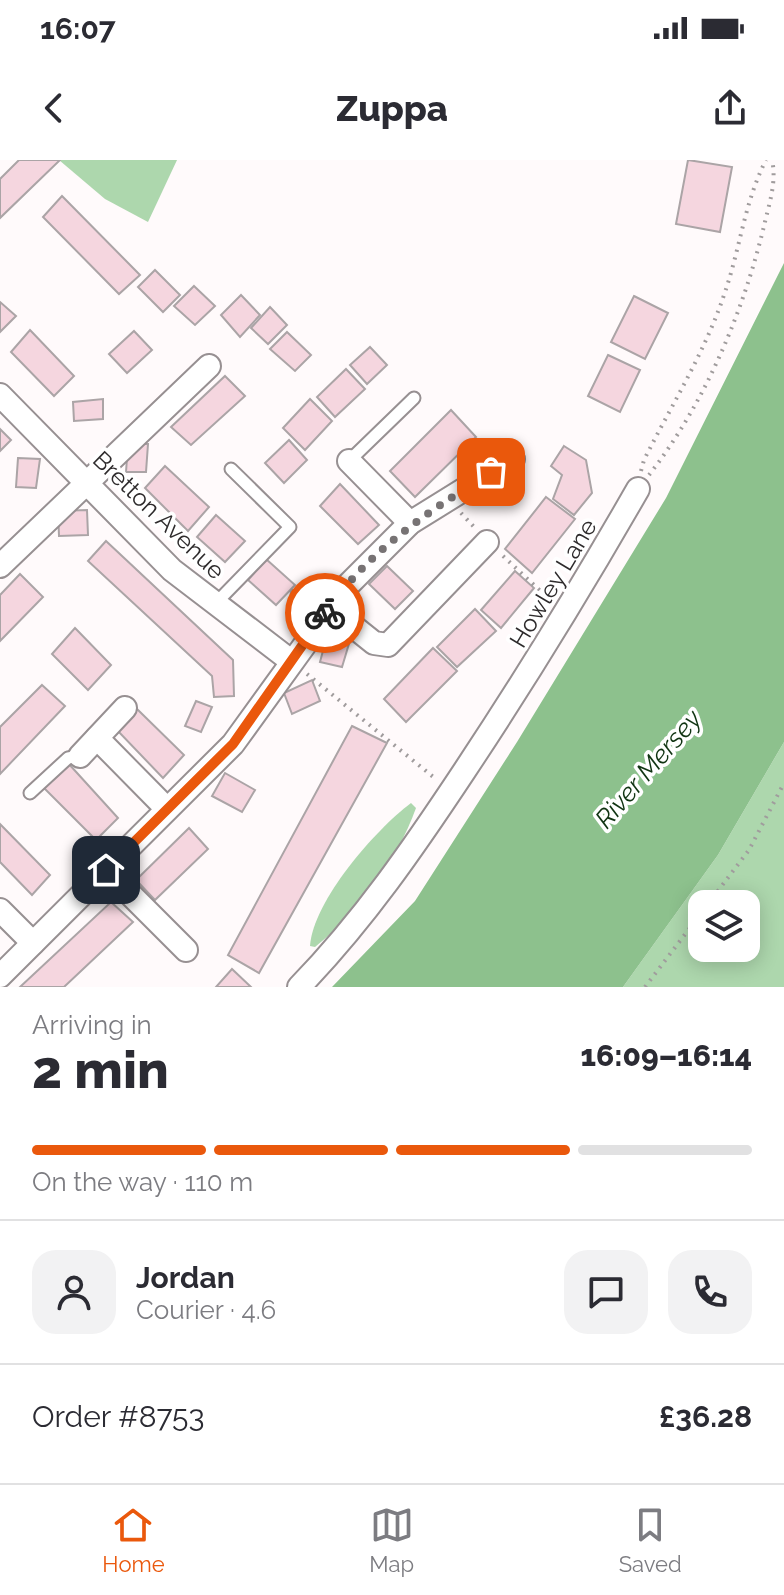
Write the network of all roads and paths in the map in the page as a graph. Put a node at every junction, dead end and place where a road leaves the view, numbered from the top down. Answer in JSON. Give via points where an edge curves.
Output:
{"nodes":[{"id":1,"x":766,"y":160,"type":"edge"},
{"id":2,"x":772,"y":160,"type":"edge"},
{"id":3,"x":209,"y":366,"type":"dead end"},
{"id":4,"x":0,"y":395,"type":"edge"},
{"id":5,"x":414,"y":398,"type":"dead end"},
{"id":6,"x":513,"y":459,"type":"dead end"},
{"id":7,"x":349,"y":461,"type":"joint"},
{"id":8,"x":231,"y":469,"type":"dead end"},
{"id":9,"x":85,"y":482,"type":"junction"},
{"id":10,"x":638,"y":489,"type":"junction"},
{"id":11,"x":449,"y":499,"type":"junction"},
{"id":12,"x":410,"y":523,"type":"junction"},
{"id":13,"x":487,"y":542,"type":"junction"},
{"id":14,"x":0,"y":566,"type":"edge"},
{"id":15,"x":215,"y":604,"type":"junction"},
{"id":16,"x":329,"y":607,"type":"junction"},
{"id":17,"x":566,"y":614,"type":"junction"},
{"id":18,"x":291,"y":661,"type":"junction"},
{"id":19,"x":125,"y":708,"type":"dead end"},
{"id":20,"x":97,"y":738,"type":"junction"},
{"id":21,"x":80,"y":756,"type":"joint"},
{"id":22,"x":784,"y":783,"type":"edge"},
{"id":23,"x":451,"y":791,"type":"junction"},
{"id":24,"x":30,"y":793,"type":"dead end"},
{"id":25,"x":167,"y":809,"type":"junction"},
{"id":26,"x":106,"y":870,"type":"junction"},
{"id":27,"x":719,"y":890,"type":"edge"},
{"id":28,"x":0,"y":910,"type":"edge"},
{"id":29,"x":688,"y":930,"type":"edge"},
{"id":30,"x":33,"y":943,"type":"junction"},
{"id":31,"x":186,"y":950,"type":"dead end"},
{"id":32,"x":0,"y":976,"type":"edge"},
{"id":33,"x":299,"y":987,"type":"edge"},
{"id":34,"x":645,"y":987,"type":"edge"}],
"edges":[{"from":1,"to":10,"type":"path","via":[[753,186],[724,295],[644,460]]},
{"from":2,"to":10,"type":"path","via":[[776,174],[761,238],[732,327],[671,447]]},
{"from":3,"to":9,"type":"street"},
{"from":4,"to":9,"type":"street","name":"Bretton Avenue"},
{"from":5,"to":7,"type":"lane"},
{"from":6,"to":11,"type":"street"},
{"from":7,"to":12,"type":"street"},
{"from":8,"to":15,"type":"lane","via":[[290,527]]},
{"from":9,"to":14,"type":"street"},
{"from":9,"to":15,"type":"street","name":"Bretton Avenue","via":[[172,570]]},
{"from":10,"to":17,"type":"street","name":"Howley Lane"},
{"from":11,"to":12,"type":"street"},
{"from":11,"to":13,"type":"path"},
{"from":12,"to":16,"type":"street"},
{"from":13,"to":16,"type":"street","via":[[388,645],[374,643]]},
{"from":13,"to":17,"type":"path"},
{"from":15,"to":18,"type":"street","name":"Bretton Avenue"},
{"from":16,"to":18,"type":"street"},
{"from":17,"to":23,"type":"street","name":"Howley Lane"},
{"from":18,"to":23,"type":"path"},
{"from":18,"to":25,"type":"street","via":[[233,744]]},
{"from":19,"to":20,"type":"street"},
{"from":20,"to":21,"type":"street"},
{"from":20,"to":25,"type":"street"},
{"from":21,"to":24,"type":"lane","via":[[68,758]]},
{"from":22,"to":27,"type":"path","via":[[749,850]]},
{"from":23,"to":33,"type":"street","name":"Howley Lane","via":[[360,922]]},
{"from":25,"to":26,"type":"street"},
{"from":26,"to":30,"type":"street"},
{"from":26,"to":31,"type":"street"},
{"from":28,"to":30,"type":"street"},
{"from":29,"to":34,"type":"path"},
{"from":30,"to":32,"type":"street"}]}
